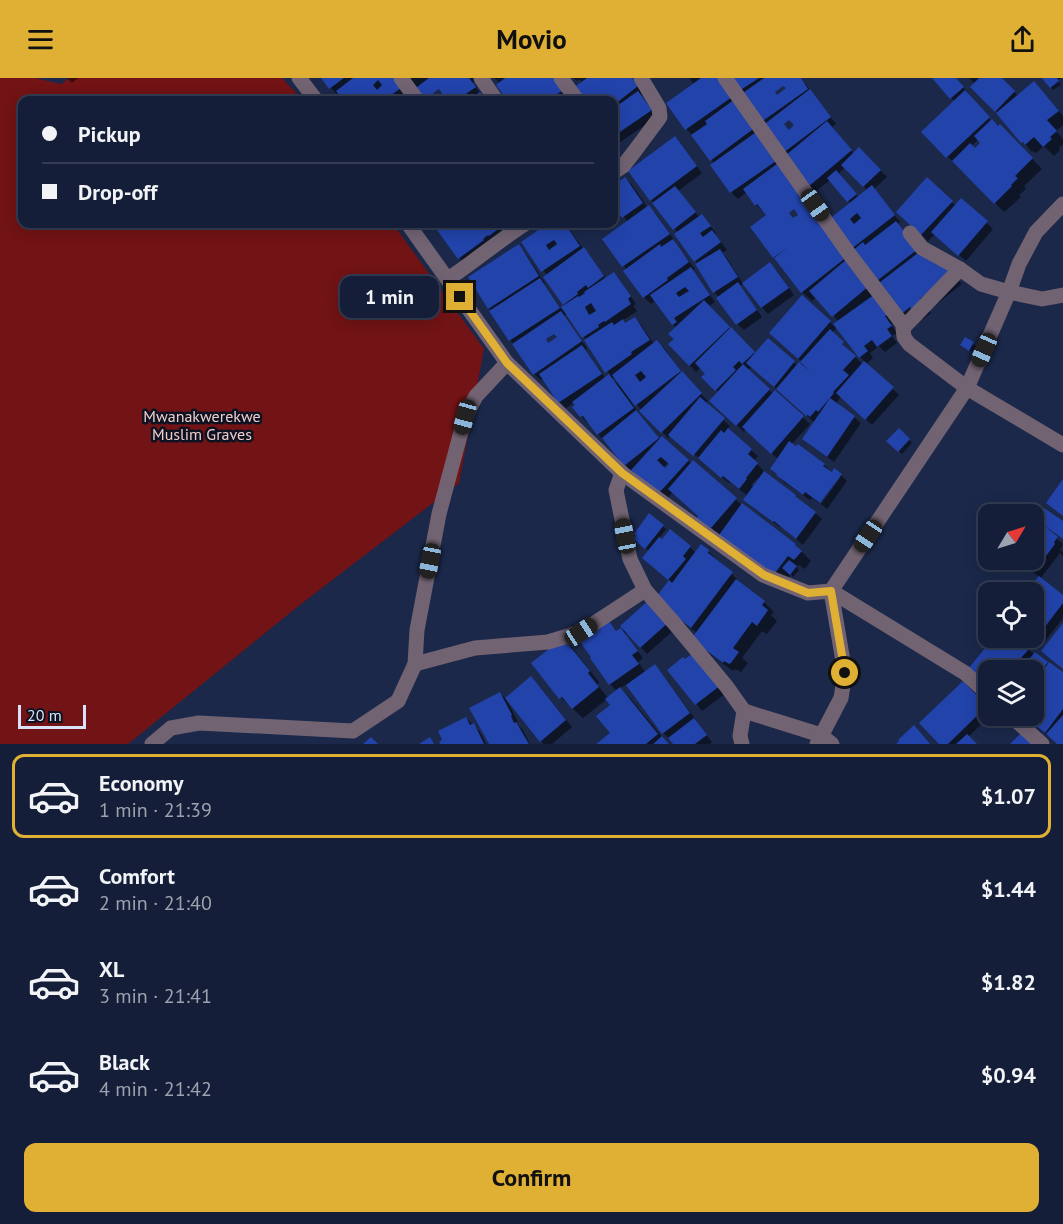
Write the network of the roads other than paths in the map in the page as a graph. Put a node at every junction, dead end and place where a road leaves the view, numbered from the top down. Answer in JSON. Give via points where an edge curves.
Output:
{"nodes":[{"id":1,"x":298,"y":78,"type":"edge"},
{"id":2,"x":400,"y":78,"type":"edge"},
{"id":3,"x":481,"y":78,"type":"edge"},
{"id":4,"x":561,"y":78,"type":"edge"},
{"id":5,"x":641,"y":78,"type":"edge"},
{"id":6,"x":726,"y":78,"type":"edge"},
{"id":7,"x":313,"y":96,"type":"edge"},
{"id":8,"x":414,"y":96,"type":"edge"},
{"id":9,"x":493,"y":96,"type":"edge"},
{"id":10,"x":574,"y":96,"type":"edge"},
{"id":11,"x":618,"y":169,"type":"edge"},
{"id":12,"x":1063,"y":204,"type":"edge"},
{"id":13,"x":411,"y":228,"type":"edge"},
{"id":14,"x":513,"y":228,"type":"edge"},
{"id":15,"x":910,"y":233,"type":"dead end"},
{"id":16,"x":960,"y":269,"type":"junction"},
{"id":17,"x":448,"y":279,"type":"junction"},
{"id":18,"x":1009,"y":292,"type":"junction"},
{"id":19,"x":1063,"y":295,"type":"edge"},
{"id":20,"x":904,"y":326,"type":"junction"},
{"id":21,"x":507,"y":363,"type":"junction"},
{"id":22,"x":967,"y":388,"type":"junction"},
{"id":23,"x":1063,"y":445,"type":"edge"},
{"id":24,"x":622,"y":473,"type":"junction"},
{"id":25,"x":645,"y":590,"type":"junction"},
{"id":26,"x":831,"y":591,"type":"junction"},
{"id":27,"x":415,"y":664,"type":"junction"},
{"id":28,"x":978,"y":685,"type":"edge"},
{"id":29,"x":744,"y":711,"type":"junction"},
{"id":30,"x":1022,"y":726,"type":"edge"},
{"id":31,"x":823,"y":741,"type":"edge"},
{"id":32,"x":152,"y":744,"type":"edge"},
{"id":33,"x":742,"y":744,"type":"edge"},
{"id":34,"x":1042,"y":744,"type":"edge"}],
"edges":[{"from":1,"to":7,"type":"street"},
{"from":2,"to":8,"type":"street"},
{"from":3,"to":9,"type":"street"},
{"from":4,"to":10,"type":"street"},
{"from":5,"to":11,"type":"street","via":[[659,108],[660,117]]},
{"from":6,"to":20,"type":"street"},
{"from":12,"to":18,"type":"street","via":[[1036,232]]},
{"from":13,"to":17,"type":"street"},
{"from":14,"to":17,"type":"street"},
{"from":15,"to":16,"type":"street","via":[[922,248]]},
{"from":16,"to":18,"type":"street","via":[[981,284]]},
{"from":16,"to":20,"type":"street"},
{"from":17,"to":21,"type":"street"},
{"from":18,"to":19,"type":"street","via":[[1042,299]]},
{"from":18,"to":22,"type":"street"},
{"from":20,"to":22,"type":"street","via":[[909,344]]},
{"from":21,"to":24,"type":"street"},
{"from":21,"to":27,"type":"street","via":[[476,396],[465,417],[440,514],[417,630]]},
{"from":22,"to":23,"type":"street"},
{"from":22,"to":26,"type":"street"},
{"from":24,"to":25,"type":"street","via":[[616,490],[630,559]]},
{"from":24,"to":26,"type":"street","via":[[764,575],[808,593]]},
{"from":25,"to":27,"type":"street","via":[[581,632],[548,642],[475,648]]},
{"from":25,"to":29,"type":"street"},
{"from":26,"to":28,"type":"street","via":[[965,673]]},
{"from":26,"to":31,"type":"street","via":[[845,673],[841,698]]},
{"from":27,"to":32,"type":"street","via":[[398,701],[353,731],[199,723],[171,728]]},
{"from":29,"to":31,"type":"street"},
{"from":29,"to":33,"type":"street"},
{"from":30,"to":34,"type":"street"}]}
